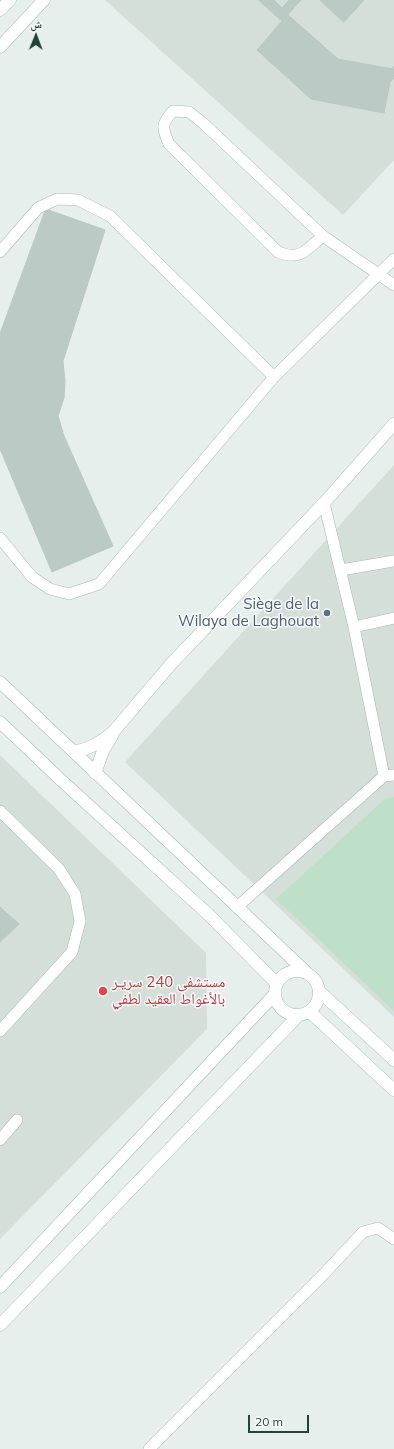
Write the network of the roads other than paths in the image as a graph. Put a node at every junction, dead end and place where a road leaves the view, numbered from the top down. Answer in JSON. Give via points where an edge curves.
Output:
{"nodes":[{"id":1,"x":10,"y":0,"type":"edge"},
{"id":2,"x":44,"y":0,"type":"edge"},
{"id":3,"x":0,"y":10,"type":"edge"},
{"id":4,"x":0,"y":47,"type":"edge"},
{"id":5,"x":323,"y":236,"type":"junction"},
{"id":6,"x":0,"y":252,"type":"edge"},
{"id":7,"x":394,"y":259,"type":"edge"},
{"id":8,"x":379,"y":276,"type":"junction"},
{"id":9,"x":394,"y":285,"type":"edge"},
{"id":10,"x":274,"y":377,"type":"junction"},
{"id":11,"x":394,"y":424,"type":"edge"},
{"id":12,"x":324,"y":503,"type":"junction"},
{"id":13,"x":0,"y":538,"type":"edge"},
{"id":14,"x":394,"y":561,"type":"edge"},
{"id":15,"x":341,"y":570,"type":"junction"},
{"id":16,"x":394,"y":618,"type":"edge"},
{"id":17,"x":354,"y":627,"type":"junction"},
{"id":18,"x":0,"y":682,"type":"edge"},
{"id":19,"x":0,"y":722,"type":"edge"},
{"id":20,"x":114,"y":731,"type":"junction"},
{"id":21,"x":74,"y":752,"type":"junction"},
{"id":22,"x":95,"y":773,"type":"junction"},
{"id":23,"x":389,"y":775,"type":"edge"},
{"id":24,"x":0,"y":811,"type":"edge"},
{"id":25,"x":237,"y":907,"type":"junction"},
{"id":26,"x":306,"y":972,"type":"junction"},
{"id":27,"x":275,"y":989,"type":"junction"},
{"id":28,"x":319,"y":991,"type":"junction"},
{"id":29,"x":304,"y":1014,"type":"junction"},
{"id":30,"x":0,"y":1031,"type":"edge"},
{"id":31,"x":394,"y":1060,"type":"edge"},
{"id":32,"x":394,"y":1090,"type":"edge"},
{"id":33,"x":17,"y":1120,"type":"dead end"},
{"id":34,"x":0,"y":1140,"type":"edge"},
{"id":35,"x":394,"y":1239,"type":"edge"},
{"id":36,"x":0,"y":1287,"type":"edge"},
{"id":37,"x":0,"y":1325,"type":"edge"},
{"id":38,"x":149,"y":1449,"type":"edge"}],
"edges":[{"from":1,"to":3,"type":"street"},
{"from":2,"to":4,"type":"street"},
{"from":5,"to":5,"type":"lane","via":[[300,255],[289,256],[278,252],[169,144],[164,132],[164,120],[174,111],[189,112]]},
{"from":5,"to":8,"type":"lane"},
{"from":6,"to":10,"type":"lane","via":[[38,208],[57,199],[78,200],[110,216]]},
{"from":7,"to":8,"type":"lane"},
{"from":8,"to":9,"type":"lane"},
{"from":8,"to":10,"type":"lane"},
{"from":10,"to":13,"type":"lane","via":[[99,584],[68,594],[50,589],[32,577]]},
{"from":11,"to":12,"type":"street"},
{"from":12,"to":15,"type":"lane"},
{"from":12,"to":20,"type":"street","via":[[171,664]]},
{"from":14,"to":15,"type":"lane"},
{"from":15,"to":17,"type":"lane"},
{"from":16,"to":17,"type":"lane"},
{"from":17,"to":23,"type":"lane"},
{"from":18,"to":21,"type":"street"},
{"from":19,"to":27,"type":"street","via":[[210,916]]},
{"from":20,"to":21,"type":"street","via":[[92,747]]},
{"from":20,"to":22,"type":"street"},
{"from":21,"to":22,"type":"street"},
{"from":22,"to":25,"type":"street"},
{"from":23,"to":25,"type":"lane"},
{"from":24,"to":30,"type":"lane","via":[[59,869],[75,894],[80,920],[72,952]]},
{"from":25,"to":26,"type":"street"},
{"from":26,"to":27,"type":"street","via":[[289,972],[282,976]]},
{"from":26,"to":28,"type":"street","via":[[318,983]]},
{"from":27,"to":29,"type":"street","via":[[276,1002],[285,1012],[292,1015]]},
{"from":27,"to":36,"type":"street"},
{"from":28,"to":29,"type":"street","via":[[319,999],[315,1006]]},
{"from":28,"to":31,"type":"street"},
{"from":29,"to":32,"type":"street"},
{"from":29,"to":37,"type":"street"},
{"from":33,"to":34,"type":"lane"},
{"from":35,"to":38,"type":"lane","via":[[378,1228],[363,1232]]}]}
